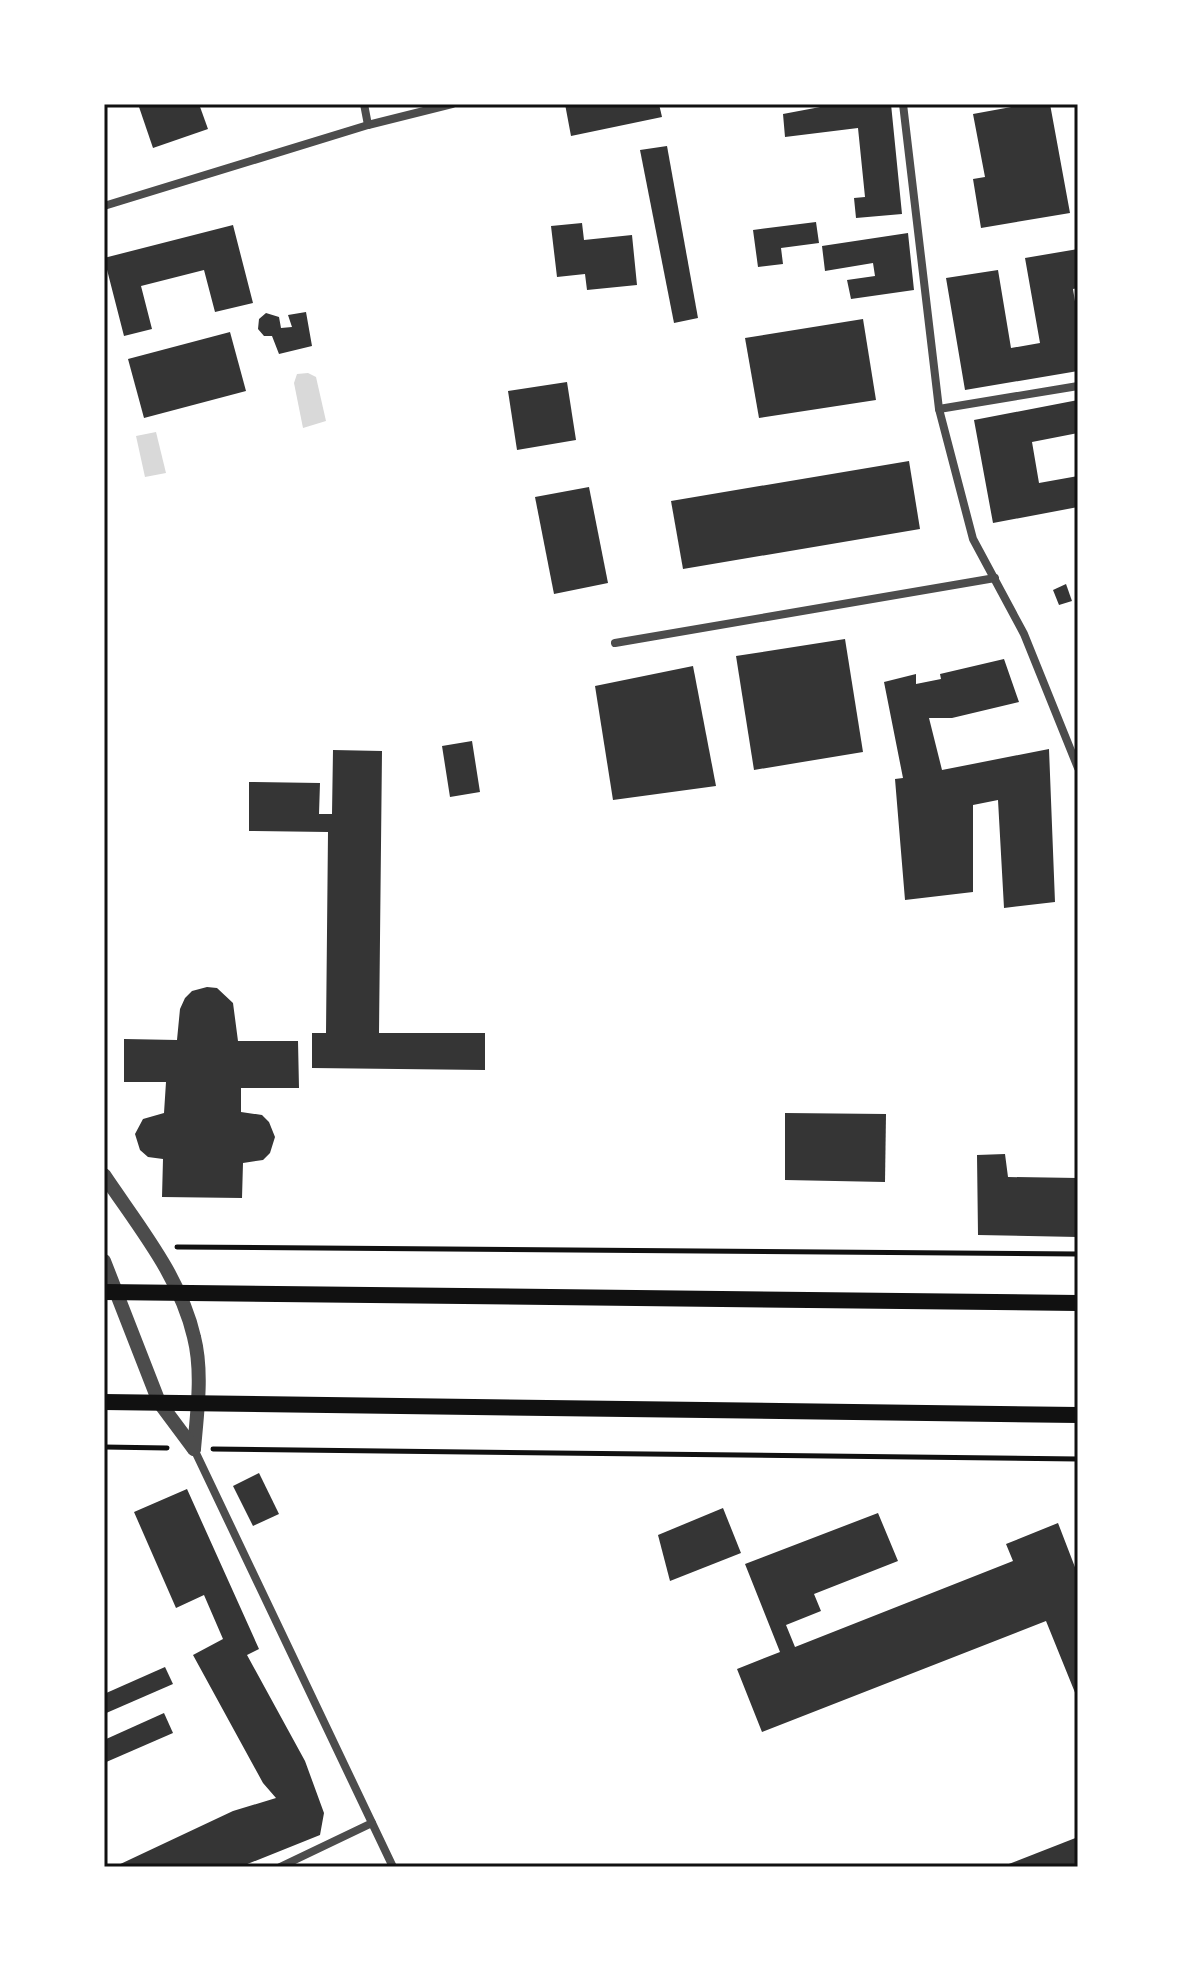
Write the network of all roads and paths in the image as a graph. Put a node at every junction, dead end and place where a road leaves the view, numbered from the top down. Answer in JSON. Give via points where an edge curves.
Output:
{"nodes":[{"id":1,"x":364,"y":104,"type":"edge"},
{"id":2,"x":452,"y":104,"type":"edge"},
{"id":3,"x":903,"y":104,"type":"edge"},
{"id":4,"x":368,"y":125,"type":"junction"},
{"id":5,"x":104,"y":206,"type":"edge"},
{"id":6,"x":1078,"y":386,"type":"edge"},
{"id":7,"x":939,"y":409,"type":"junction"},
{"id":8,"x":995,"y":578,"type":"junction"},
{"id":9,"x":615,"y":643,"type":"dead end"},
{"id":10,"x":1078,"y":768,"type":"edge"},
{"id":11,"x":104,"y":1175,"type":"edge"},
{"id":12,"x":152,"y":1247,"type":"junction"},
{"id":13,"x":1078,"y":1254,"type":"edge"},
{"id":14,"x":104,"y":1261,"type":"edge"},
{"id":15,"x":179,"y":1290,"type":"junction"},
{"id":16,"x":112,"y":1292,"type":"edge"},
{"id":17,"x":1078,"y":1303,"type":"edge"},
{"id":18,"x":104,"y":1402,"type":"edge"},
{"id":19,"x":159,"y":1402,"type":"junction"},
{"id":20,"x":197,"y":1404,"type":"junction"},
{"id":21,"x":1078,"y":1415,"type":"edge"},
{"id":22,"x":104,"y":1447,"type":"edge"},
{"id":23,"x":194,"y":1449,"type":"junction"},
{"id":24,"x":1078,"y":1459,"type":"edge"},
{"id":25,"x":372,"y":1823,"type":"junction"},
{"id":26,"x":280,"y":1867,"type":"edge"},
{"id":27,"x":393,"y":1867,"type":"edge"}],
"edges":[{"from":1,"to":4,"type":"street"},
{"from":2,"to":4,"type":"street"},
{"from":3,"to":7,"type":"street"},
{"from":4,"to":5,"type":"street"},
{"from":6,"to":7,"type":"street"},
{"from":7,"to":8,"type":"street","via":[[973,539]]},
{"from":8,"to":9,"type":"street"},
{"from":8,"to":10,"type":"street","via":[[1024,634]]},
{"from":11,"to":12,"type":"street"},
{"from":12,"to":13,"type":"path"},
{"from":12,"to":15,"type":"street"},
{"from":14,"to":16,"type":"street"},
{"from":15,"to":16,"type":"main road"},
{"from":15,"to":17,"type":"main road"},
{"from":15,"to":20,"type":"street","via":[[195,1339]]},
{"from":16,"to":19,"type":"street"},
{"from":18,"to":19,"type":"main road"},
{"from":19,"to":20,"type":"main road"},
{"from":19,"to":23,"type":"street"},
{"from":20,"to":21,"type":"main road"},
{"from":20,"to":23,"type":"street"},
{"from":22,"to":23,"type":"path"},
{"from":23,"to":24,"type":"path"},
{"from":23,"to":25,"type":"street"},
{"from":25,"to":26,"type":"street"},
{"from":25,"to":27,"type":"street"}]}
